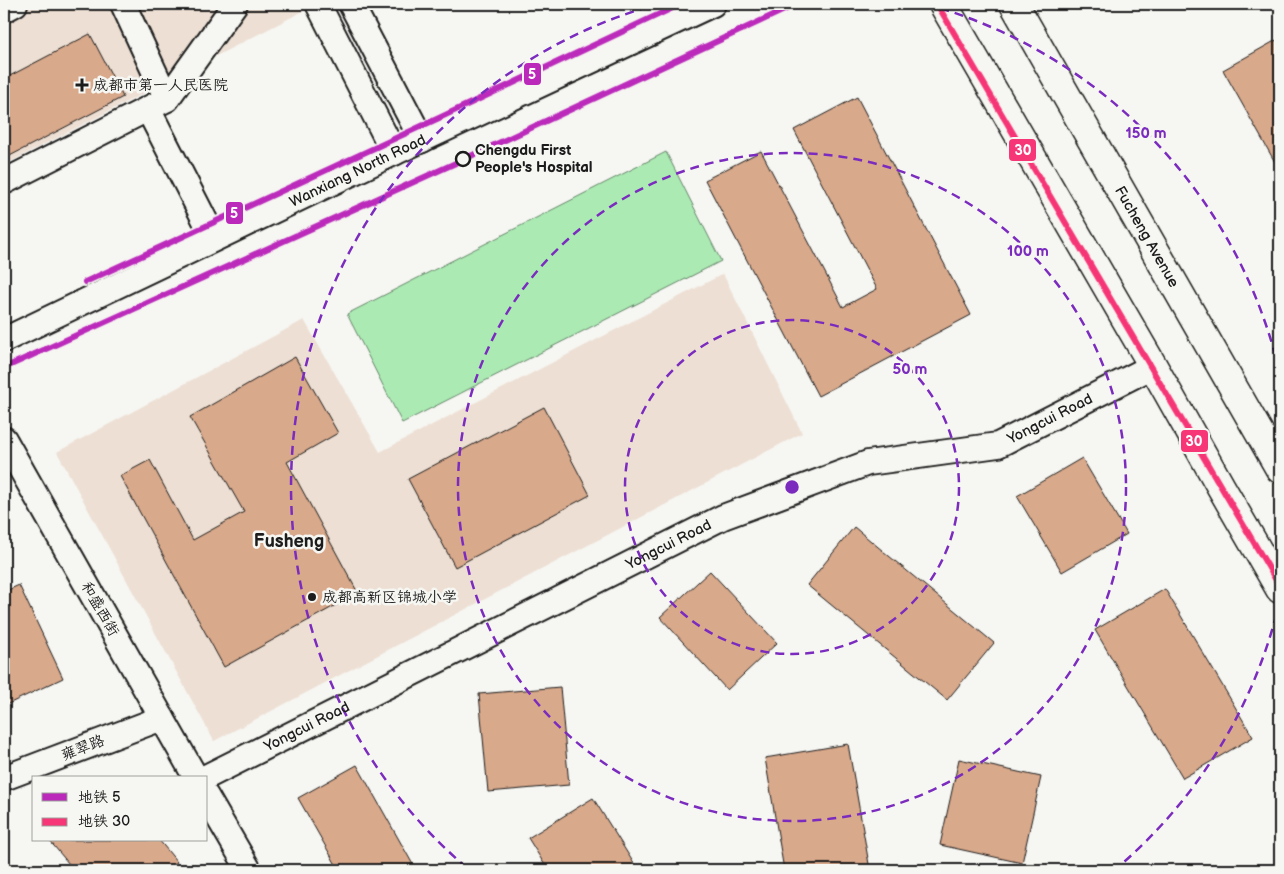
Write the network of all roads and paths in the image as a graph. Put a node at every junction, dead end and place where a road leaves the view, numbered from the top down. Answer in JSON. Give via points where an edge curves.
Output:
{"nodes":[{"id":1,"x":15,"y":4,"type":"edge"},
{"id":2,"x":122,"y":4,"type":"edge"},
{"id":3,"x":235,"y":4,"type":"edge"},
{"id":4,"x":318,"y":4,"type":"edge"},
{"id":5,"x":351,"y":4,"type":"edge"},
{"id":6,"x":713,"y":4,"type":"edge"},
{"id":7,"x":943,"y":4,"type":"edge"},
{"id":8,"x":1014,"y":4,"type":"edge"},
{"id":9,"x":4,"y":10,"type":"edge"},
{"id":10,"x":158,"y":104,"type":"junction"},
{"id":11,"x":422,"y":140,"type":"junction"},
{"id":12,"x":394,"y":153,"type":"junction"},
{"id":13,"x":4,"y":182,"type":"edge"},
{"id":14,"x":214,"y":238,"type":"junction"},
{"id":15,"x":4,"y":340,"type":"edge"},
{"id":16,"x":1153,"y":366,"type":"junction"},
{"id":17,"x":4,"y":439,"type":"edge"},
{"id":18,"x":1280,"y":469,"type":"edge"},
{"id":19,"x":1280,"y":589,"type":"edge"},
{"id":20,"x":162,"y":718,"type":"junction"},
{"id":21,"x":195,"y":776,"type":"edge"},
{"id":22,"x":208,"y":776,"type":"edge"},
{"id":23,"x":4,"y":778,"type":"edge"},
{"id":24,"x":208,"y":800,"type":"edge"},
{"id":25,"x":248,"y":870,"type":"edge"}],
"edges":[{"from":1,"to":9,"type":"street"},
{"from":2,"to":10,"type":"street"},
{"from":3,"to":10,"type":"street"},
{"from":4,"to":12,"type":"street"},
{"from":5,"to":11,"type":"street"},
{"from":6,"to":11,"type":"street","name":"Wanxiang North Road"},
{"from":7,"to":16,"type":"main road"},
{"from":8,"to":18,"type":"main road","name":"Fucheng Avenue"},
{"from":10,"to":13,"type":"street"},
{"from":10,"to":14,"type":"street"},
{"from":11,"to":12,"type":"street","name":"Wanxiang North Road"},
{"from":12,"to":14,"type":"street","name":"Wanxiang North Road"},
{"from":14,"to":15,"type":"street","name":"Wanxiang North Road"},
{"from":16,"to":19,"type":"main road"},
{"from":16,"to":22,"type":"street","name":"Yongcui Road","via":[[998,445],[868,464],[722,517]]},
{"from":17,"to":20,"type":"street","name":"和盛西街"},
{"from":20,"to":21,"type":"street","name":"和盛西街"},
{"from":20,"to":23,"type":"street","name":"雍翠路"},
{"from":24,"to":25,"type":"street"}]}
